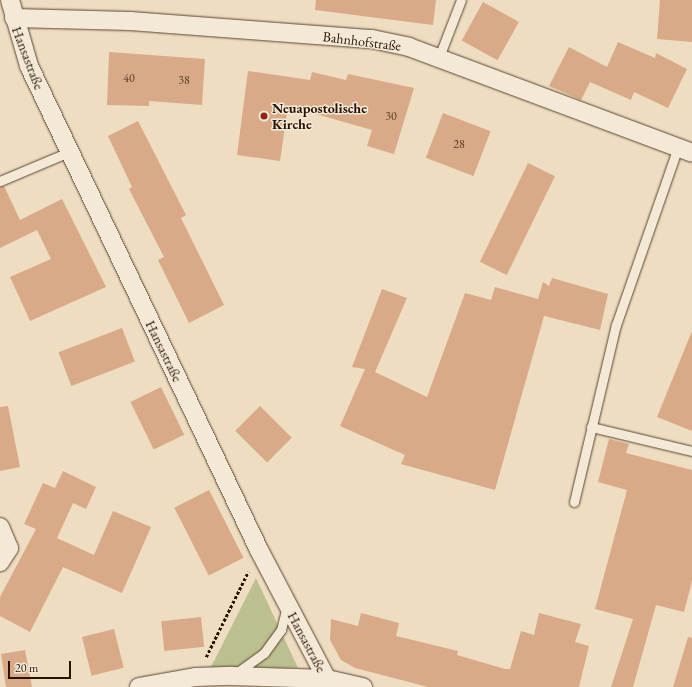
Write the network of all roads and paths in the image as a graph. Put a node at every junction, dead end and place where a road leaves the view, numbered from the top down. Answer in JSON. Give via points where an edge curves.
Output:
{"nodes":[{"id":1,"x":10,"y":0,"type":"edge"},
{"id":2,"x":461,"y":0,"type":"edge"},
{"id":3,"x":14,"y":18,"type":"junction"},
{"id":4,"x":439,"y":57,"type":"junction"},
{"id":5,"x":685,"y":150,"type":"edge"},
{"id":6,"x":69,"y":152,"type":"junction"},
{"id":7,"x":0,"y":181,"type":"edge"},
{"id":8,"x":591,"y":427,"type":"junction"},
{"id":9,"x":692,"y":452,"type":"edge"},
{"id":10,"x":574,"y":502,"type":"dead end"},
{"id":11,"x":0,"y":527,"type":"edge"},
{"id":12,"x":259,"y":550,"type":"junction"},
{"id":13,"x":0,"y":562,"type":"edge"},
{"id":14,"x":288,"y":605,"type":"junction"},
{"id":15,"x":232,"y":676,"type":"junction"},
{"id":16,"x":196,"y":677,"type":"junction"},
{"id":17,"x":329,"y":683,"type":"edge"},
{"id":18,"x":139,"y":687,"type":"edge"},
{"id":19,"x":363,"y":687,"type":"edge"}],
"edges":[{"from":1,"to":3,"type":"street","name":"Hansastraße"},
{"from":2,"to":4,"type":"lane"},
{"from":3,"to":4,"type":"street","name":"Bahnhofstraße","via":[[130,21],[372,39]]},
{"from":3,"to":6,"type":"street","name":"Hansastraße","via":[[29,66]]},
{"from":4,"to":5,"type":"street","name":"Bahnhofstraße"},
{"from":5,"to":8,"type":"lane","via":[[616,325]]},
{"from":6,"to":7,"type":"lane"},
{"from":6,"to":12,"type":"street","name":"Hansastraße"},
{"from":8,"to":9,"type":"lane"},
{"from":8,"to":10,"type":"lane"},
{"from":11,"to":13,"type":"street","via":[[10,548]]},
{"from":12,"to":14,"type":"street","name":"Hansastraße"},
{"from":12,"to":16,"type":"path"},
{"from":14,"to":15,"type":"lane","via":[[281,630],[264,653]]},
{"from":14,"to":17,"type":"street","name":"Hansastraße"},
{"from":15,"to":16,"type":"street"},
{"from":15,"to":17,"type":"street"},
{"from":16,"to":18,"type":"street"},
{"from":17,"to":19,"type":"street"}]}
